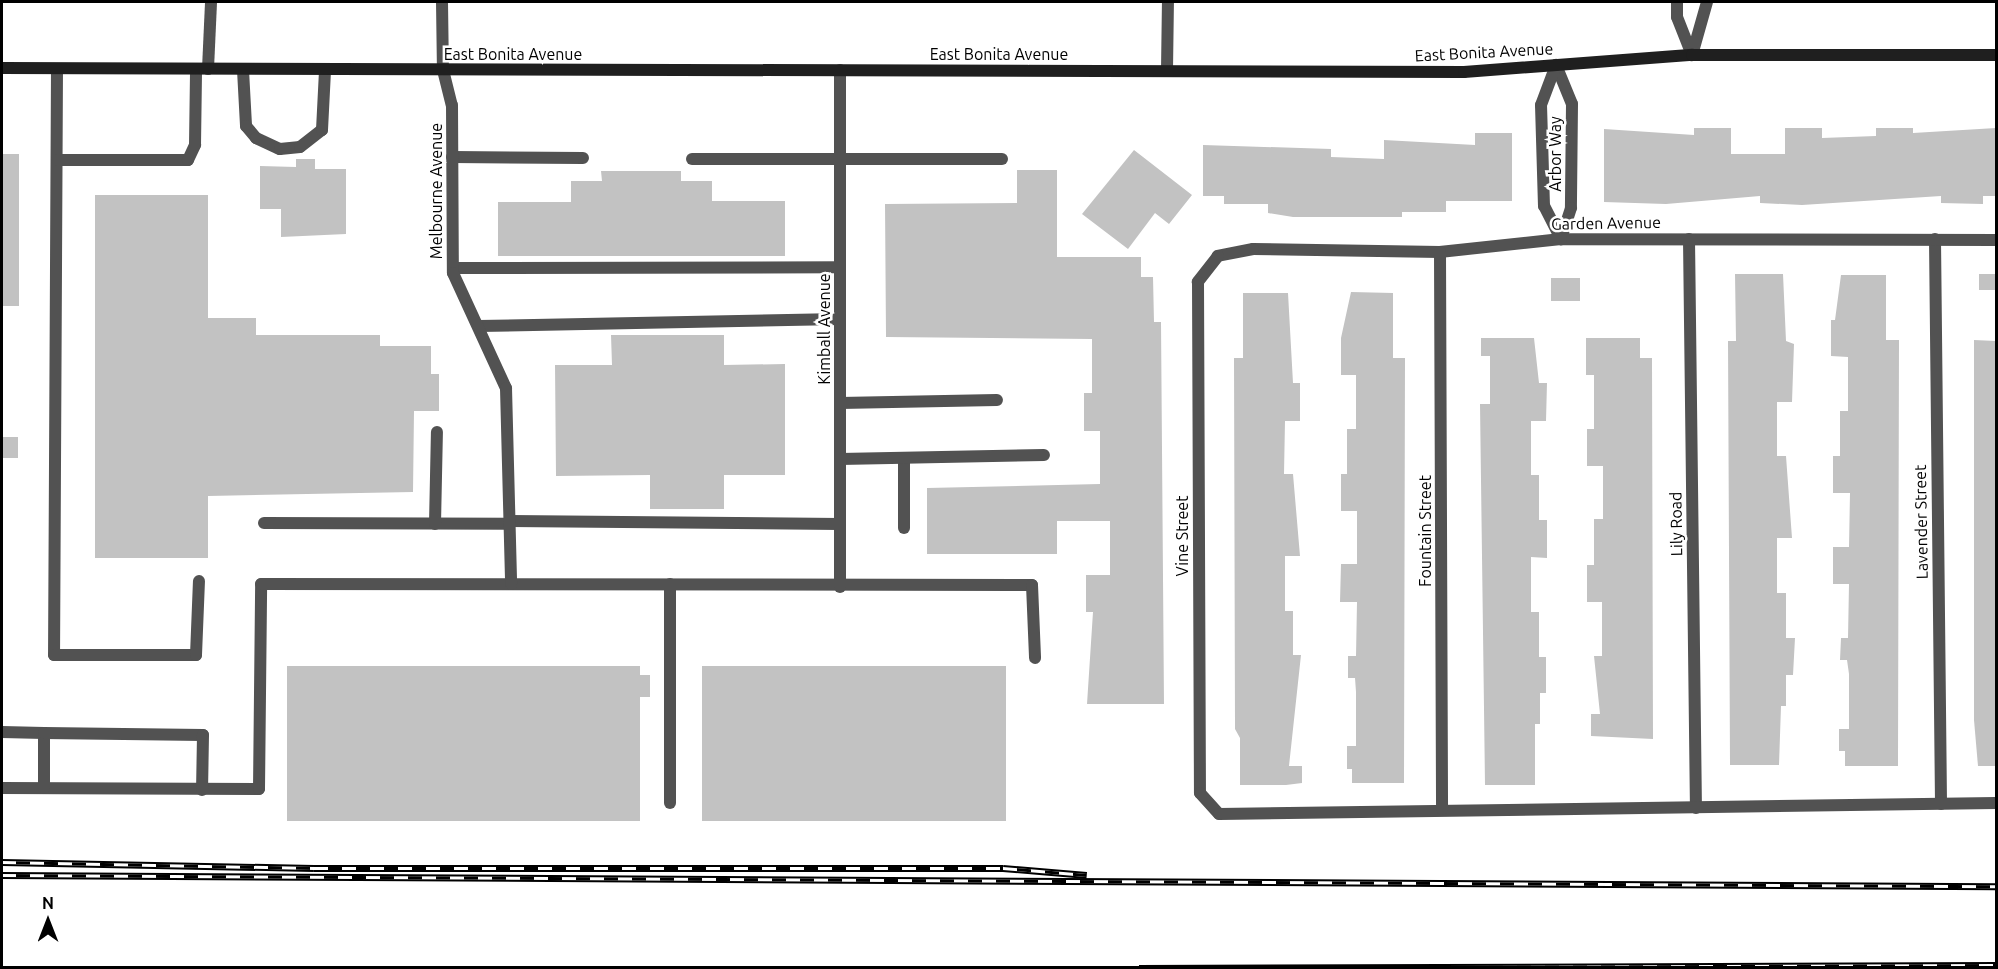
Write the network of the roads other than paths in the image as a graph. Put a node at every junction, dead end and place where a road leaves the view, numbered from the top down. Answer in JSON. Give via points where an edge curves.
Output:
{"nodes":[{"id":1,"x":211,"y":2,"type":"edge"},
{"id":2,"x":442,"y":2,"type":"edge"},
{"id":3,"x":1168,"y":2,"type":"edge"},
{"id":4,"x":1677,"y":2,"type":"edge"},
{"id":5,"x":1707,"y":2,"type":"edge"},
{"id":6,"x":1692,"y":55,"type":"junction"},
{"id":7,"x":1996,"y":55,"type":"edge"},
{"id":8,"x":1557,"y":65,"type":"junction"},
{"id":9,"x":2,"y":68,"type":"edge"},
{"id":10,"x":57,"y":69,"type":"junction"},
{"id":11,"x":202,"y":69,"type":"junction"},
{"id":12,"x":243,"y":70,"type":"junction"},
{"id":13,"x":325,"y":70,"type":"junction"},
{"id":14,"x":443,"y":70,"type":"junction"},
{"id":15,"x":840,"y":70,"type":"junction"},
{"id":16,"x":1167,"y":70,"type":"junction"},
{"id":17,"x":452,"y":157,"type":"junction"},
{"id":18,"x":583,"y":158,"type":"dead end"},
{"id":19,"x":840,"y":158,"type":"junction"},
{"id":20,"x":692,"y":159,"type":"dead end"},
{"id":21,"x":1002,"y":159,"type":"dead end"},
{"id":22,"x":57,"y":160,"type":"junction"},
{"id":23,"x":1561,"y":239,"type":"junction"},
{"id":24,"x":1689,"y":239,"type":"junction"},
{"id":25,"x":1935,"y":239,"type":"junction"},
{"id":26,"x":1996,"y":240,"type":"edge"},
{"id":27,"x":1440,"y":252,"type":"junction"},
{"id":28,"x":1218,"y":256,"type":"joint"},
{"id":29,"x":840,"y":267,"type":"junction"},
{"id":30,"x":453,"y":268,"type":"junction"},
{"id":31,"x":840,"y":319,"type":"junction"},
{"id":32,"x":479,"y":327,"type":"junction"},
{"id":33,"x":997,"y":400,"type":"dead end"},
{"id":34,"x":840,"y":403,"type":"junction"},
{"id":35,"x":437,"y":432,"type":"dead end"},
{"id":36,"x":1044,"y":455,"type":"dead end"},
{"id":37,"x":904,"y":458,"type":"junction"},
{"id":38,"x":840,"y":459,"type":"junction"},
{"id":39,"x":264,"y":523,"type":"dead end"},
{"id":40,"x":510,"y":523,"type":"junction"},
{"id":41,"x":435,"y":524,"type":"junction"},
{"id":42,"x":840,"y":524,"type":"junction"},
{"id":43,"x":904,"y":528,"type":"dead end"},
{"id":44,"x":199,"y":581,"type":"dead end"},
{"id":45,"x":511,"y":584,"type":"junction"},
{"id":46,"x":670,"y":584,"type":"junction"},
{"id":47,"x":840,"y":587,"type":"junction"},
{"id":48,"x":1035,"y":658,"type":"dead end"},
{"id":49,"x":2,"y":732,"type":"edge"},
{"id":50,"x":44,"y":733,"type":"junction"},
{"id":51,"x":2,"y":788,"type":"edge"},
{"id":52,"x":44,"y":788,"type":"junction"},
{"id":53,"x":202,"y":790,"type":"junction"},
{"id":54,"x":670,"y":803,"type":"dead end"},
{"id":55,"x":1996,"y":803,"type":"edge"},
{"id":56,"x":1941,"y":804,"type":"junction"},
{"id":57,"x":1696,"y":808,"type":"junction"},
{"id":58,"x":1442,"y":809,"type":"junction"}],
"edges":[{"from":1,"to":11,"type":"street"},
{"from":2,"to":14,"type":"street","name":"Melbourne Avenue"},
{"from":3,"to":16,"type":"street"},
{"from":4,"to":6,"type":"street","via":[[1677,17]]},
{"from":5,"to":6,"type":"street"},
{"from":6,"to":7,"type":"main road","name":"East Bonita Avenue"},
{"from":6,"to":8,"type":"main road","name":"East Bonita Avenue"},
{"from":8,"to":16,"type":"main road","name":"East Bonita Avenue","via":[[1464,72]]},
{"from":8,"to":23,"type":"street","name":"Arbor Way","via":[[1572,104],[1571,208]]},
{"from":8,"to":23,"type":"street","name":"Arbor Way","via":[[1541,116],[1544,206]]},
{"from":9,"to":10,"type":"main road","name":"East Bonita Avenue"},
{"from":10,"to":11,"type":"main road","name":"East Bonita Avenue"},
{"from":10,"to":22,"type":"street"},
{"from":11,"to":12,"type":"main road","name":"East Bonita Avenue"},
{"from":11,"to":22,"type":"street","via":[[195,145],[188,160]]},
{"from":12,"to":13,"type":"main road","name":"East Bonita Avenue"},
{"from":12,"to":13,"type":"street","via":[[246,126],[256,138],[280,149],[300,147],[322,130]]},
{"from":13,"to":14,"type":"main road","name":"East Bonita Avenue"},
{"from":14,"to":15,"type":"main road","name":"East Bonita Avenue"},
{"from":14,"to":17,"type":"street","name":"Melbourne Avenue","via":[[452,105]]},
{"from":15,"to":16,"type":"main road","name":"East Bonita Avenue"},
{"from":15,"to":19,"type":"street","name":"Kimball Avenue"},
{"from":17,"to":18,"type":"street"},
{"from":17,"to":30,"type":"street","name":"Melbourne Avenue"},
{"from":19,"to":20,"type":"street"},
{"from":19,"to":21,"type":"street"},
{"from":19,"to":29,"type":"street","name":"Kimball Avenue"},
{"from":22,"to":44,"type":"street","via":[[54,655],[196,655]]},
{"from":23,"to":24,"type":"street","name":"Garden Avenue"},
{"from":23,"to":27,"type":"street","name":"Garden Avenue"},
{"from":24,"to":25,"type":"street","name":"Garden Avenue"},
{"from":24,"to":57,"type":"street","name":"Lily Road"},
{"from":25,"to":26,"type":"street","name":"Garden Avenue"},
{"from":25,"to":56,"type":"street","name":"Lavender Street"},
{"from":27,"to":28,"type":"street","name":"Garden Avenue","via":[[1253,249]]},
{"from":27,"to":58,"type":"street","name":"Fountain Street"},
{"from":28,"to":58,"type":"street","name":"Vine Street","via":[[1198,282],[1200,793],[1219,814]]},
{"from":29,"to":30,"type":"street"},
{"from":29,"to":31,"type":"street","name":"Kimball Avenue"},
{"from":30,"to":32,"type":"street","name":"Melbourne Avenue"},
{"from":31,"to":32,"type":"street"},
{"from":31,"to":34,"type":"street","name":"Kimball Avenue"},
{"from":32,"to":40,"type":"street","name":"Melbourne Avenue","via":[[506,388]]},
{"from":33,"to":34,"type":"street"},
{"from":34,"to":38,"type":"street","name":"Kimball Avenue"},
{"from":35,"to":41,"type":"street"},
{"from":36,"to":37,"type":"street"},
{"from":37,"to":38,"type":"street"},
{"from":37,"to":43,"type":"street"},
{"from":38,"to":42,"type":"street","name":"Kimball Avenue"},
{"from":39,"to":41,"type":"street"},
{"from":40,"to":41,"type":"street"},
{"from":40,"to":42,"type":"street"},
{"from":40,"to":45,"type":"street","name":"Melbourne Avenue"},
{"from":42,"to":47,"type":"street","name":"Kimball Avenue"},
{"from":45,"to":46,"type":"street"},
{"from":45,"to":53,"type":"street","via":[[261,584],[259,789]]},
{"from":46,"to":47,"type":"street"},
{"from":46,"to":54,"type":"street"},
{"from":47,"to":48,"type":"street","via":[[1032,585]]},
{"from":49,"to":50,"type":"street"},
{"from":50,"to":52,"type":"street"},
{"from":50,"to":53,"type":"street","via":[[203,735]]},
{"from":51,"to":52,"type":"street"},
{"from":52,"to":53,"type":"street"},
{"from":55,"to":56,"type":"street"},
{"from":56,"to":57,"type":"street"},
{"from":57,"to":58,"type":"street"}]}
